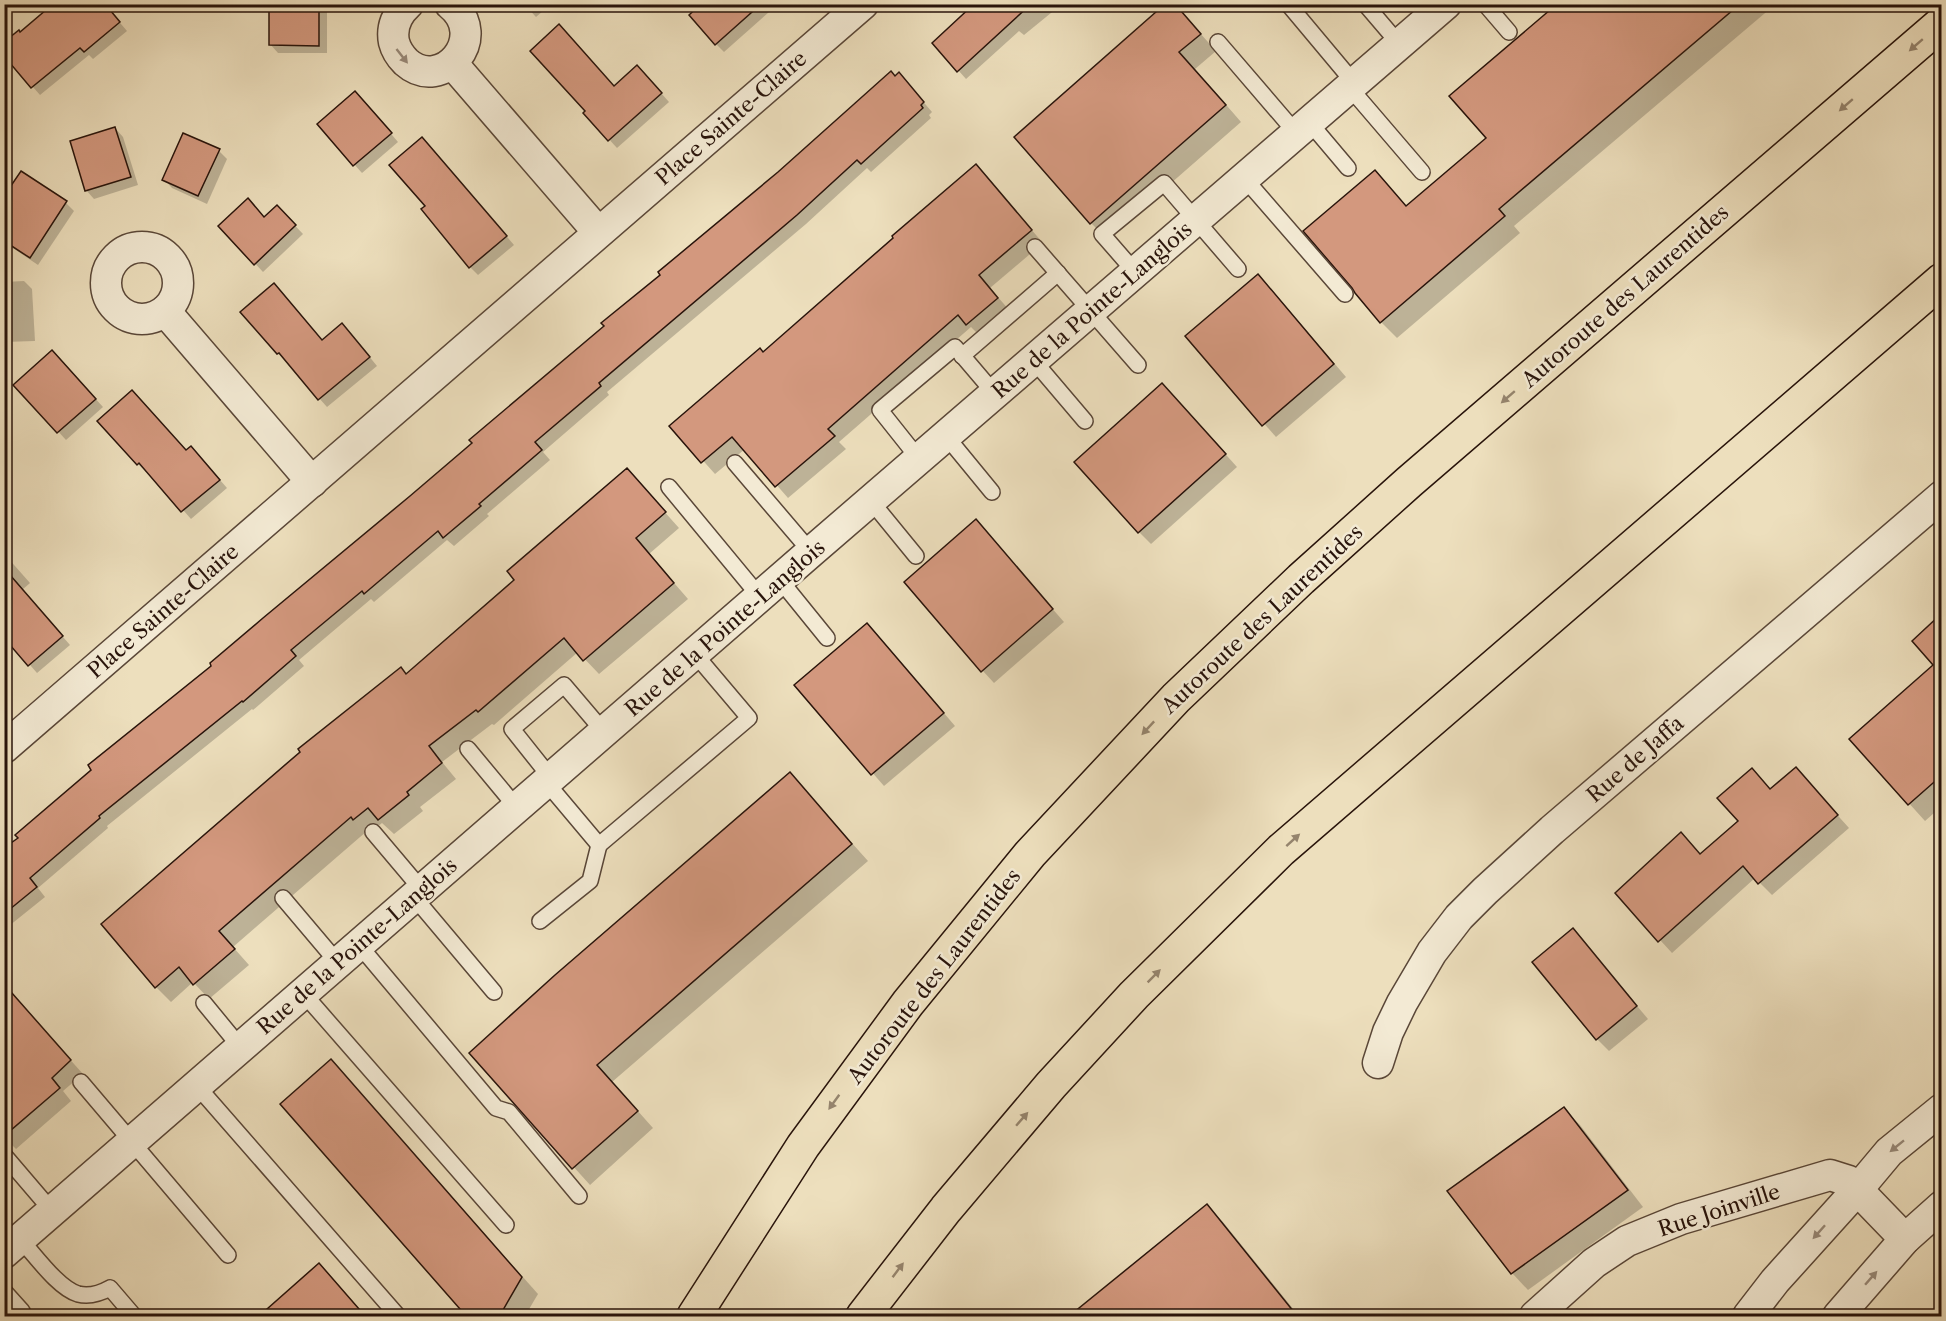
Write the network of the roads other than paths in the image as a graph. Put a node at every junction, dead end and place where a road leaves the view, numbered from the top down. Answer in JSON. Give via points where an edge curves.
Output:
{"nodes":[{"id":1,"x":408,"y":4,"type":"edge"},
{"id":2,"x":450,"y":4,"type":"edge"},
{"id":3,"x":863,"y":4,"type":"edge"},
{"id":4,"x":1288,"y":4,"type":"edge"},
{"id":5,"x":1365,"y":4,"type":"edge"},
{"id":6,"x":1446,"y":4,"type":"edge"},
{"id":7,"x":1485,"y":4,"type":"edge"},
{"id":8,"x":1941,"y":23,"type":"edge"},
{"id":9,"x":1509,"y":32,"type":"dead end"},
{"id":10,"x":1218,"y":42,"type":"dead end"},
{"id":11,"x":1400,"y":45,"type":"junction"},
{"id":12,"x":452,"y":63,"type":"junction"},
{"id":13,"x":1352,"y":86,"type":"junction"},
{"id":14,"x":1303,"y":129,"type":"junction"},
{"id":15,"x":1348,"y":168,"type":"dead end"},
{"id":16,"x":1422,"y":172,"type":"dead end"},
{"id":17,"x":1245,"y":179,"type":"junction"},
{"id":18,"x":1196,"y":221,"type":"junction"},
{"id":19,"x":598,"y":232,"type":"junction"},
{"id":20,"x":1035,"y":248,"type":"dead end"},
{"id":21,"x":1238,"y":269,"type":"dead end"},
{"id":22,"x":1058,"y":273,"type":"junction"},
{"id":23,"x":1136,"y":273,"type":"junction"},
{"id":24,"x":1941,"y":280,"type":"edge"},
{"id":25,"x":1345,"y":294,"type":"dead end"},
{"id":26,"x":165,"y":311,"type":"dead end"},
{"id":27,"x":1091,"y":311,"type":"junction"},
{"id":28,"x":962,"y":356,"type":"junction"},
{"id":29,"x":1034,"y":361,"type":"junction"},
{"id":30,"x":1138,"y":365,"type":"dead end"},
{"id":31,"x":995,"y":394,"type":"junction"},
{"id":32,"x":1085,"y":421,"type":"dead end"},
{"id":33,"x":946,"y":436,"type":"junction"},
{"id":34,"x":920,"y":459,"type":"junction"},
{"id":35,"x":735,"y":463,"type":"dead end"},
{"id":36,"x":312,"y":482,"type":"junction"},
{"id":37,"x":669,"y":487,"type":"dead end"},
{"id":38,"x":992,"y":492,"type":"dead end"},
{"id":39,"x":1941,"y":496,"type":"edge"},
{"id":40,"x":871,"y":501,"type":"junction"},
{"id":41,"x":811,"y":552,"type":"junction"},
{"id":42,"x":916,"y":556,"type":"dead end"},
{"id":43,"x":770,"y":588,"type":"junction"},
{"id":44,"x":827,"y":638,"type":"dead end"},
{"id":45,"x":694,"y":653,"type":"junction"},
{"id":46,"x":604,"y":732,"type":"junction"},
{"id":47,"x":8,"y":739,"type":"edge"},
{"id":48,"x":468,"y":749,"type":"dead end"},
{"id":49,"x":548,"y":780,"type":"junction"},
{"id":50,"x":517,"y":807,"type":"junction"},
{"id":51,"x":373,"y":832,"type":"dead end"},
{"id":52,"x":599,"y":845,"type":"junction"},
{"id":53,"x":418,"y":893,"type":"junction"},
{"id":54,"x":283,"y":898,"type":"dead end"},
{"id":55,"x":540,"y":921,"type":"dead end"},
{"id":56,"x":348,"y":954,"type":"junction"},
{"id":57,"x":494,"y":992,"type":"dead end"},
{"id":58,"x":303,"y":993,"type":"junction"},
{"id":59,"x":204,"y":1003,"type":"dead end"},
{"id":60,"x":241,"y":1047,"type":"junction"},
{"id":61,"x":1378,"y":1063,"type":"dead end"},
{"id":62,"x":81,"y":1082,"type":"dead end"},
{"id":63,"x":197,"y":1086,"type":"junction"},
{"id":64,"x":1941,"y":1109,"type":"edge"},
{"id":65,"x":132,"y":1142,"type":"junction"},
{"id":66,"x":5,"y":1156,"type":"edge"},
{"id":67,"x":1858,"y":1189,"type":"junction"},
{"id":68,"x":579,"y":1196,"type":"dead end"},
{"id":69,"x":1941,"y":1206,"type":"edge"},
{"id":70,"x":52,"y":1211,"type":"junction"},
{"id":71,"x":506,"y":1225,"type":"dead end"},
{"id":72,"x":1905,"y":1239,"type":"junction"},
{"id":73,"x":12,"y":1246,"type":"edge"},
{"id":74,"x":228,"y":1255,"type":"dead end"},
{"id":75,"x":4,"y":1291,"type":"edge"},
{"id":76,"x":22,"y":1311,"type":"dead end"},
{"id":77,"x":134,"y":1317,"type":"edge"},
{"id":78,"x":398,"y":1317,"type":"edge"},
{"id":79,"x":694,"y":1317,"type":"edge"},
{"id":80,"x":863,"y":1317,"type":"edge"},
{"id":81,"x":1534,"y":1317,"type":"edge"},
{"id":82,"x":1748,"y":1317,"type":"edge"},
{"id":83,"x":1838,"y":1317,"type":"edge"}],
"edges":[{"from":1,"to":12,"type":"street","one_way":true,"via":[[393,28],[399,55],[421,70]]},
{"from":2,"to":12,"type":"street","via":[[462,17],[466,38]]},
{"from":3,"to":19,"type":"street","name":"Place Sainte-Claire"},
{"from":4,"to":13,"type":"lane"},
{"from":5,"to":11,"type":"lane"},
{"from":6,"to":11,"type":"street","name":"Rue de la Pointe-Langlois"},
{"from":7,"to":9,"type":"lane"},
{"from":8,"to":79,"type":"highway","name":"Autoroute des Laurentides","one_way":true,"via":[[1409,482],[1176,698],[1030,854],[908,1003],[803,1146]]},
{"from":10,"to":14,"type":"lane"},
{"from":11,"to":13,"type":"street","name":"Rue de la Pointe-Langlois"},
{"from":12,"to":19,"type":"street"},
{"from":13,"to":14,"type":"street","name":"Rue de la Pointe-Langlois"},
{"from":13,"to":16,"type":"lane"},
{"from":14,"to":15,"type":"lane"},
{"from":14,"to":17,"type":"street","name":"Rue de la Pointe-Langlois"},
{"from":17,"to":18,"type":"street","name":"Rue de la Pointe-Langlois"},
{"from":17,"to":25,"type":"lane"},
{"from":18,"to":21,"type":"lane"},
{"from":18,"to":23,"type":"street","name":"Rue de la Pointe-Langlois"},
{"from":18,"to":23,"type":"lane","via":[[1164,183],[1102,234]]},
{"from":19,"to":36,"type":"street","name":"Place Sainte-Claire"},
{"from":20,"to":22,"type":"lane"},
{"from":22,"to":27,"type":"lane"},
{"from":22,"to":28,"type":"lane"},
{"from":23,"to":27,"type":"street","name":"Rue de la Pointe-Langlois"},
{"from":80,"to":24,"type":"highway","one_way":true,"via":[[946,1209],[1051,1085],[1134,995],[1281,850]]},
{"from":26,"to":36,"type":"street"},
{"from":27,"to":29,"type":"street","name":"Rue de la Pointe-Langlois"},
{"from":27,"to":30,"type":"lane"},
{"from":28,"to":31,"type":"lane"},
{"from":28,"to":34,"type":"lane","via":[[955,346],[880,410]]},
{"from":29,"to":31,"type":"street","name":"Rue de la Pointe-Langlois"},
{"from":29,"to":32,"type":"lane"},
{"from":31,"to":33,"type":"street","name":"Rue de la Pointe-Langlois"},
{"from":33,"to":34,"type":"street","name":"Rue de la Pointe-Langlois"},
{"from":33,"to":38,"type":"lane"},
{"from":34,"to":40,"type":"street","name":"Rue de la Pointe-Langlois"},
{"from":35,"to":41,"type":"lane"},
{"from":36,"to":47,"type":"street","name":"Place Sainte-Claire"},
{"from":37,"to":43,"type":"lane"},
{"from":39,"to":61,"type":"street","name":"Rue de Jaffa","via":[[1570,815],[1459,917],[1432,952],[1402,1003]]},
{"from":40,"to":41,"type":"street","name":"Rue de la Pointe-Langlois"},
{"from":40,"to":42,"type":"lane"},
{"from":41,"to":43,"type":"street","name":"Rue de la Pointe-Langlois"},
{"from":43,"to":44,"type":"lane"},
{"from":43,"to":45,"type":"street","name":"Rue de la Pointe-Langlois"},
{"from":45,"to":46,"type":"street","name":"Rue de la Pointe-Langlois"},
{"from":45,"to":52,"type":"lane","via":[[749,718]]},
{"from":46,"to":49,"type":"street","name":"Rue de la Pointe-Langlois"},
{"from":46,"to":49,"type":"lane","via":[[564,685],[512,729]]},
{"from":48,"to":50,"type":"lane"},
{"from":49,"to":50,"type":"street","name":"Rue de la Pointe-Langlois"},
{"from":49,"to":52,"type":"lane"},
{"from":50,"to":53,"type":"street","name":"Rue de la Pointe-Langlois"},
{"from":51,"to":53,"type":"lane"},
{"from":52,"to":55,"type":"lane","via":[[590,881]]},
{"from":53,"to":56,"type":"street","name":"Rue de la Pointe-Langlois"},
{"from":53,"to":57,"type":"lane"},
{"from":54,"to":56,"type":"lane"},
{"from":56,"to":58,"type":"street","name":"Rue de la Pointe-Langlois"},
{"from":56,"to":68,"type":"lane","via":[[496,1108],[509,1112]]},
{"from":58,"to":60,"type":"street","name":"Rue de la Pointe-Langlois"},
{"from":58,"to":71,"type":"lane"},
{"from":59,"to":60,"type":"lane"},
{"from":60,"to":63,"type":"street","name":"Rue de la Pointe-Langlois"},
{"from":62,"to":65,"type":"lane"},
{"from":63,"to":65,"type":"street","name":"Rue de la Pointe-Langlois"},
{"from":63,"to":78,"type":"lane"},
{"from":64,"to":67,"type":"street","one_way":true,"via":[[1889,1152]]},
{"from":65,"to":70,"type":"street","name":"Rue de la Pointe-Langlois"},
{"from":65,"to":74,"type":"lane"},
{"from":66,"to":70,"type":"lane"},
{"from":67,"to":72,"type":"street","name":"Rue Joinville"},
{"from":67,"to":81,"type":"street","name":"Rue Joinville","via":[[1849,1181],[1830,1175],[1681,1219],[1627,1241],[1594,1263]]},
{"from":67,"to":82,"type":"street","one_way":true},
{"from":69,"to":72,"type":"street"},
{"from":70,"to":73,"type":"street","name":"Rue de la Pointe-Langlois"},
{"from":83,"to":72,"type":"street","one_way":true},
{"from":73,"to":77,"type":"lane","via":[[78,1294],[102,1293],[110,1288]]},
{"from":75,"to":76,"type":"lane"}]}
